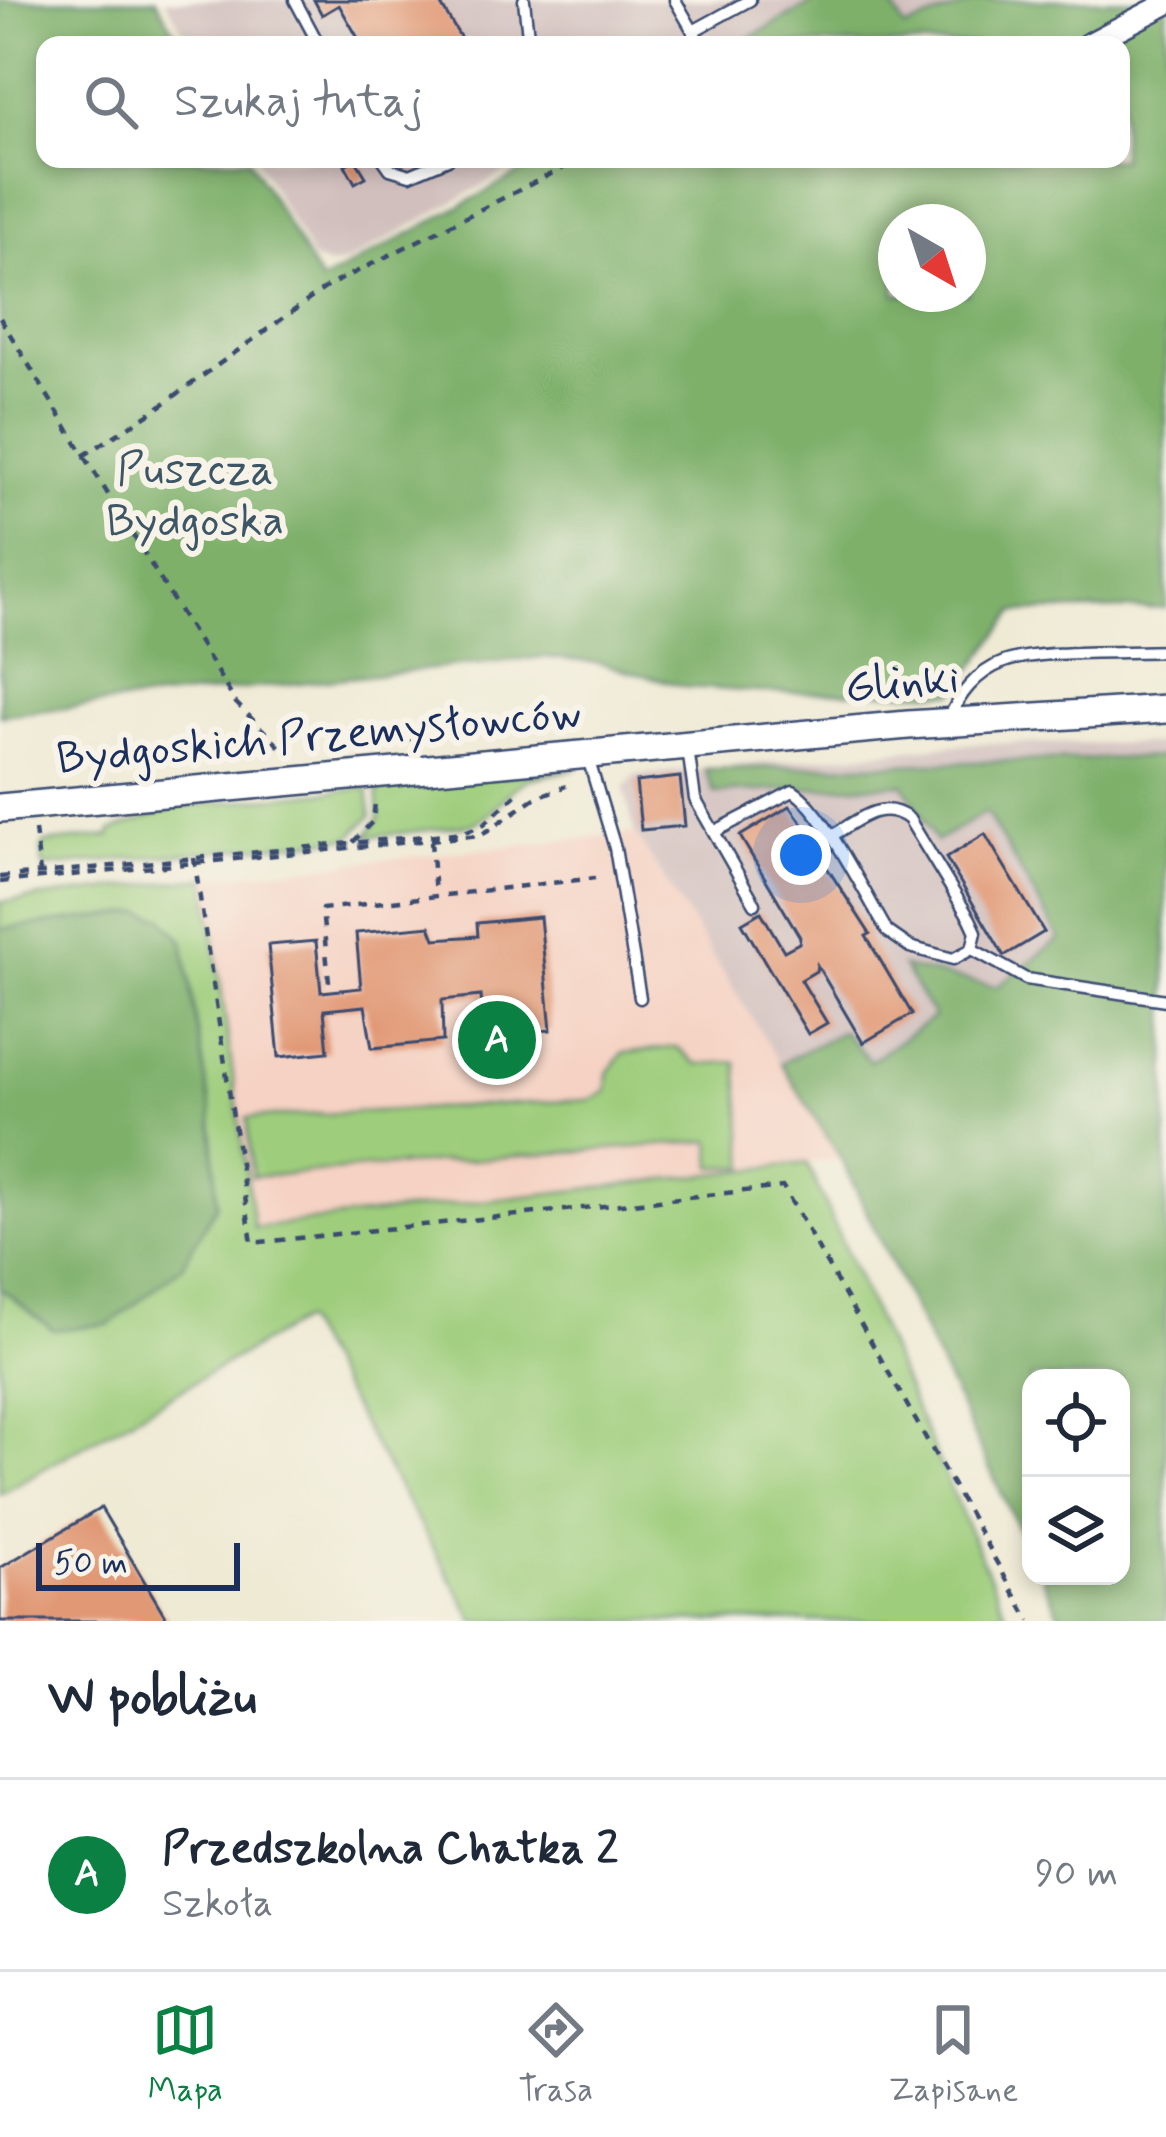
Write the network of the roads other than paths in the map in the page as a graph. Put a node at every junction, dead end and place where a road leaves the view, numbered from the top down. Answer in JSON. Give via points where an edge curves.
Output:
{"nodes":[{"id":1,"x":295,"y":0,"type":"edge"},
{"id":2,"x":524,"y":0,"type":"edge"},
{"id":3,"x":675,"y":0,"type":"edge"},
{"id":4,"x":749,"y":0,"type":"edge"},
{"id":5,"x":1166,"y":4,"type":"edge"},
{"id":6,"x":693,"y":31,"type":"junction"},
{"id":7,"x":314,"y":36,"type":"edge"},
{"id":8,"x":528,"y":36,"type":"edge"},
{"id":9,"x":696,"y":36,"type":"edge"},
{"id":10,"x":1104,"y":36,"type":"edge"},
{"id":11,"x":389,"y":168,"type":"edge"},
{"id":12,"x":427,"y":168,"type":"edge"},
{"id":13,"x":1166,"y":651,"type":"edge"},
{"id":14,"x":1166,"y":709,"type":"edge"},
{"id":15,"x":946,"y":722,"type":"junction"},
{"id":16,"x":688,"y":746,"type":"junction"},
{"id":17,"x":646,"y":749,"type":"joint"},
{"id":18,"x":590,"y":765,"type":"junction"},
{"id":19,"x":0,"y":808,"type":"edge"},
{"id":20,"x":714,"y":832,"type":"junction"},
{"id":21,"x":830,"y":837,"type":"junction"},
{"id":22,"x":755,"y":904,"type":"dead end"},
{"id":23,"x":972,"y":949,"type":"junction"},
{"id":24,"x":640,"y":998,"type":"dead end"},
{"id":25,"x":1166,"y":1000,"type":"edge"}],
"edges":[{"from":1,"to":7,"type":"lane"},
{"from":2,"to":8,"type":"lane"},
{"from":3,"to":6,"type":"lane"},
{"from":4,"to":6,"type":"lane"},
{"from":5,"to":10,"type":"street"},
{"from":6,"to":9,"type":"lane"},
{"from":11,"to":12,"type":"lane","via":[[410,175]]},
{"from":13,"to":15,"type":"lane","via":[[1006,661],[960,694]]},
{"from":14,"to":15,"type":"street","name":"Glinki"},
{"from":15,"to":16,"type":"street","name":"Glinki"},
{"from":16,"to":17,"type":"street","name":"Glinki"},
{"from":16,"to":20,"type":"lane","via":[[695,800]]},
{"from":17,"to":18,"type":"street","name":"Bydgoskich Przemysłowców"},
{"from":18,"to":19,"type":"street","name":"Bydgoskich Przemysłowców"},
{"from":18,"to":24,"type":"lane","via":[[615,848]]},
{"from":20,"to":21,"type":"lane","via":[[793,791]]},
{"from":20,"to":22,"type":"lane"},
{"from":21,"to":23,"type":"lane","via":[[895,939],[952,958]]},
{"from":21,"to":23,"type":"lane","via":[[874,811],[898,810],[970,919]]},
{"from":23,"to":25,"type":"lane","via":[[1026,979]]}]}
